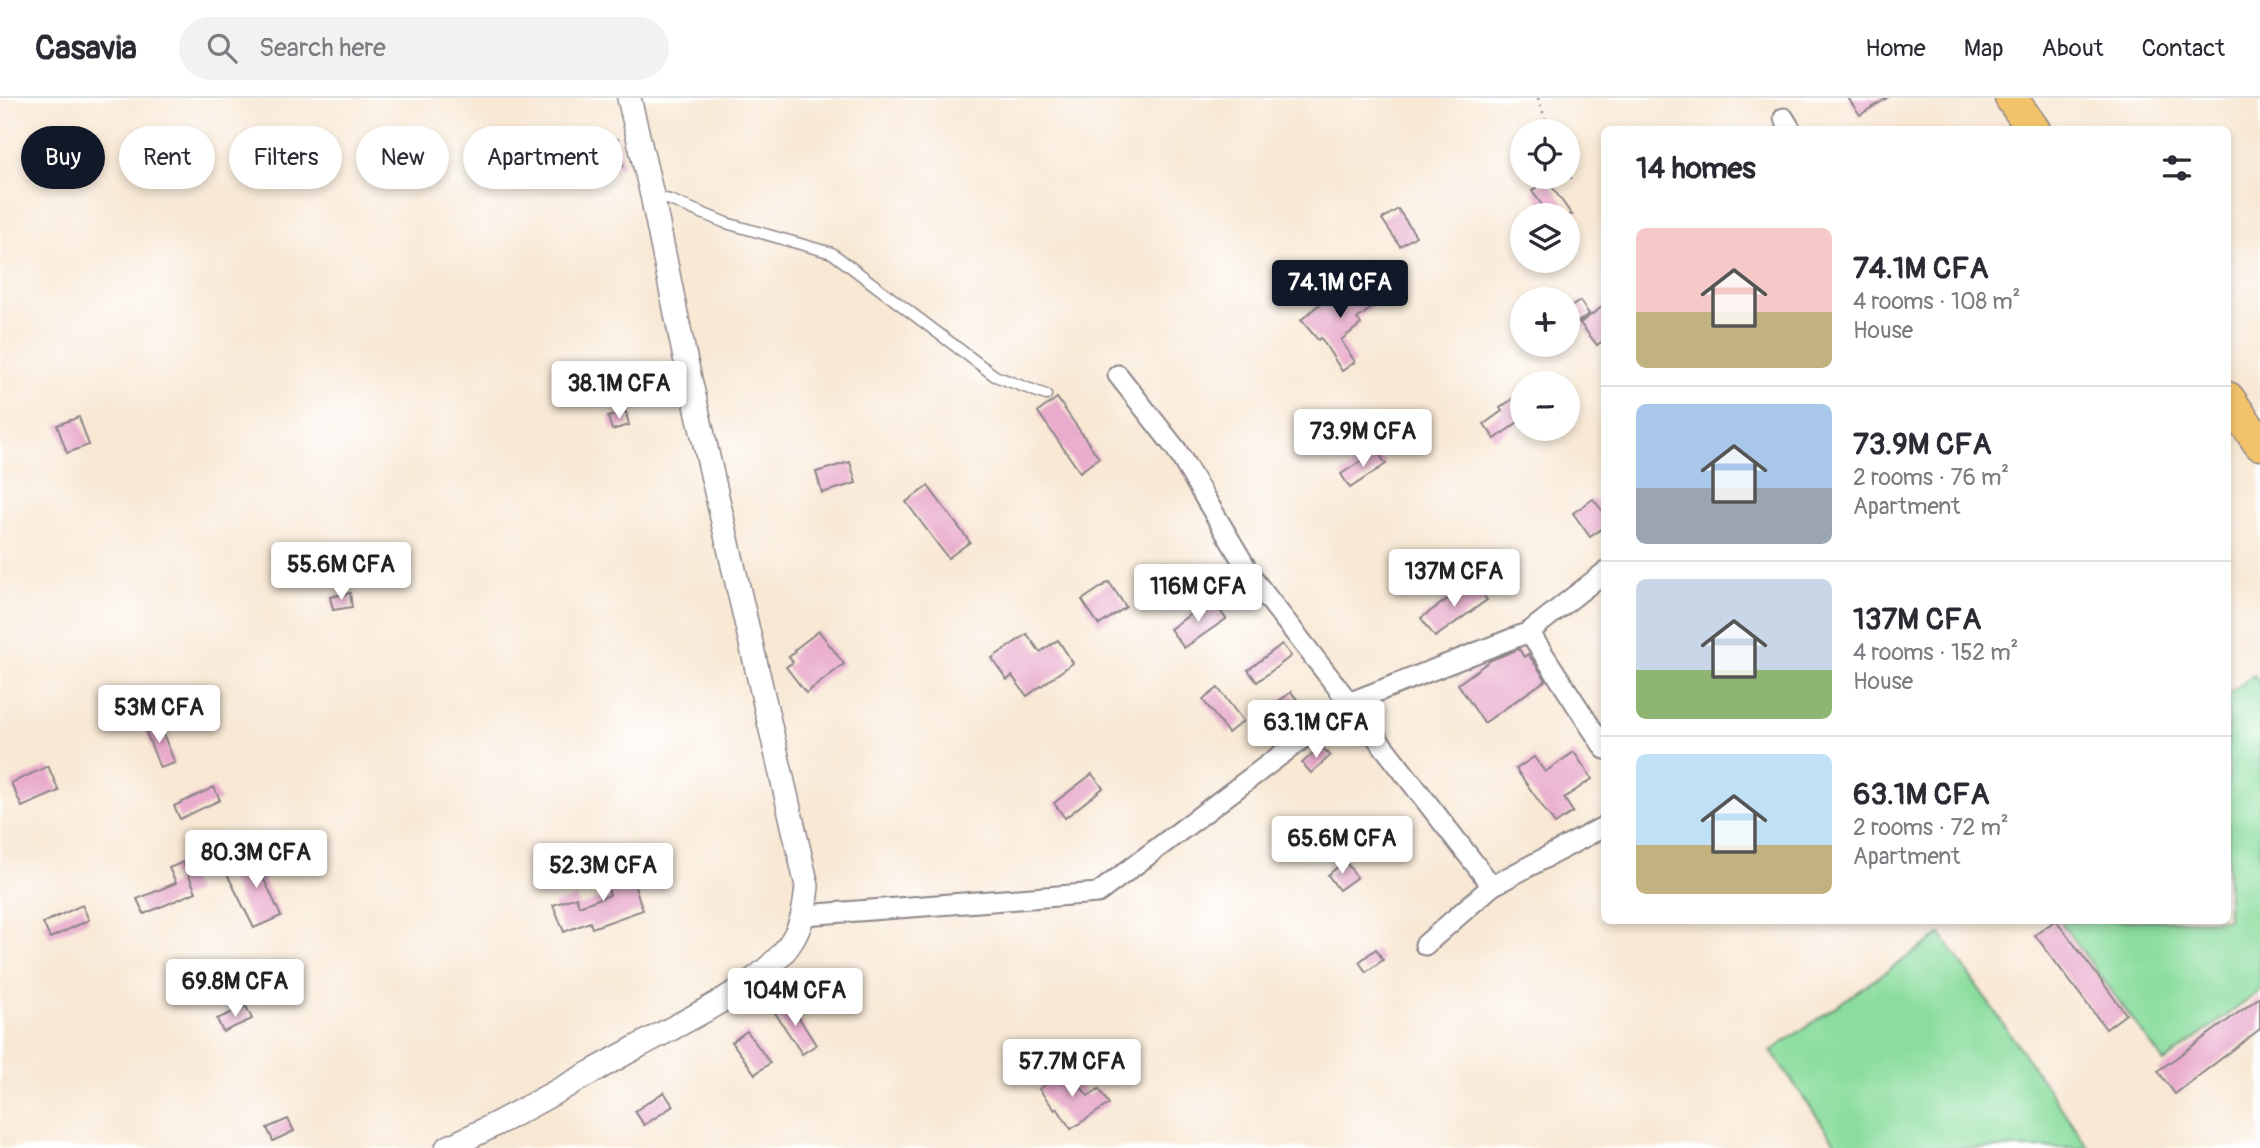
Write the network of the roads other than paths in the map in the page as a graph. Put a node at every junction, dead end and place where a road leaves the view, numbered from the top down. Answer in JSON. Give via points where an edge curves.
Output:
{"nodes":[{"id":1,"x":629,"y":98,"type":"edge"},
{"id":2,"x":2011,"y":98,"type":"edge"},
{"id":3,"x":2031,"y":126,"type":"edge"},
{"id":4,"x":652,"y":195,"type":"junction"},
{"id":5,"x":1118,"y":375,"type":"dead end"},
{"id":6,"x":1046,"y":395,"type":"dead end"},
{"id":7,"x":2231,"y":403,"type":"edge"},
{"id":8,"x":2231,"y":403,"type":"edge"},
{"id":9,"x":2260,"y":424,"type":"edge"},
{"id":10,"x":2260,"y":444,"type":"edge"},
{"id":11,"x":1601,"y":575,"type":"edge"},
{"id":12,"x":1529,"y":632,"type":"junction"},
{"id":13,"x":1351,"y":702,"type":"junction"},
{"id":14,"x":1601,"y":743,"type":"edge"},
{"id":15,"x":1601,"y":829,"type":"edge"},
{"id":16,"x":1492,"y":887,"type":"junction"},
{"id":17,"x":804,"y":915,"type":"junction"},
{"id":18,"x":1425,"y":944,"type":"dead end"},
{"id":19,"x":447,"y":1148,"type":"edge"}],
"edges":[{"from":1,"to":4,"type":"street"},
{"from":2,"to":3,"type":"highway"},
{"from":4,"to":6,"type":"lane","via":[[726,223],[832,253],[995,376]]},
{"from":4,"to":17,"type":"street","via":[[807,886]]},
{"from":5,"to":13,"type":"street","via":[[1176,449],[1253,579]]},
{"from":7,"to":9,"type":"street"},
{"from":8,"to":10,"type":"highway"},
{"from":11,"to":12,"type":"street"},
{"from":12,"to":13,"type":"street"},
{"from":12,"to":14,"type":"street"},
{"from":13,"to":16,"type":"street"},
{"from":13,"to":17,"type":"street","via":[[1098,893]]},
{"from":15,"to":16,"type":"street"},
{"from":16,"to":18,"type":"street"},
{"from":17,"to":19,"type":"street","via":[[788,946],[760,976]]}]}
